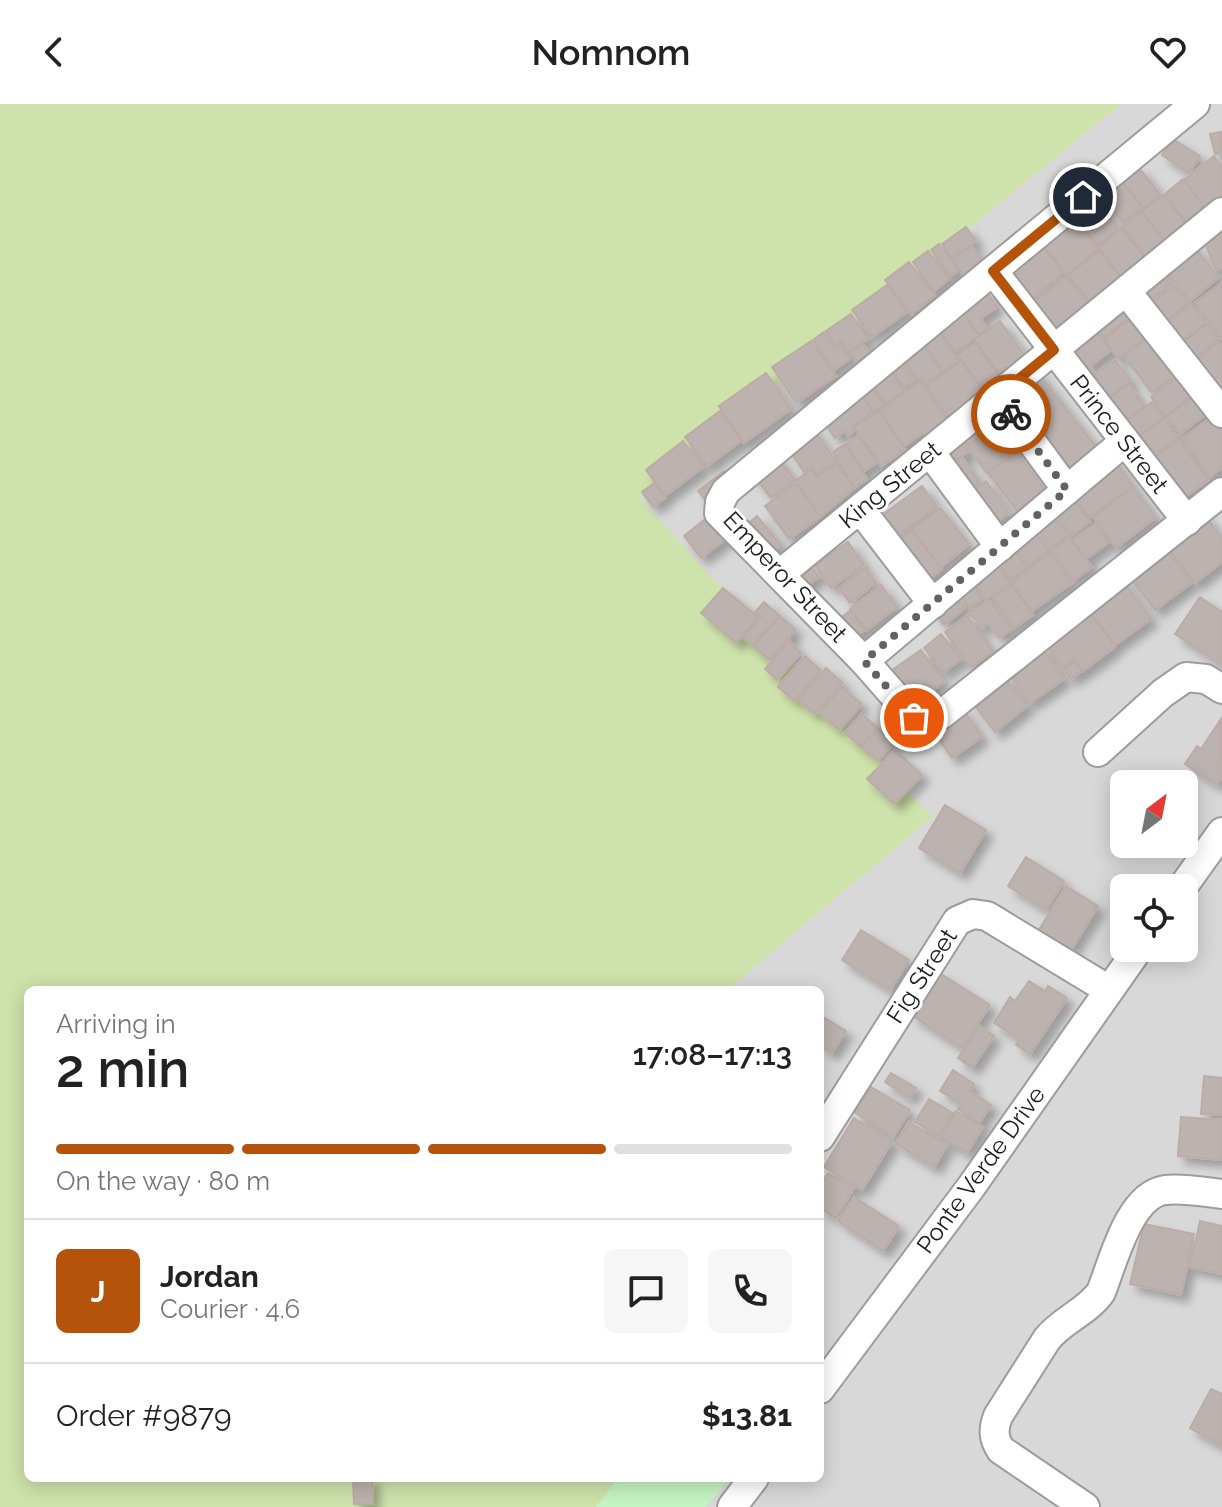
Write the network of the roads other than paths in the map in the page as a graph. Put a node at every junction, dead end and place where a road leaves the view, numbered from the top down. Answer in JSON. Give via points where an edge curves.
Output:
{"nodes":[{"id":1,"x":1195,"y":104,"type":"edge"},
{"id":2,"x":1222,"y":212,"type":"edge"},
{"id":3,"x":993,"y":271,"type":"junction"},
{"id":4,"x":1126,"y":291,"type":"junction"},
{"id":5,"x":1054,"y":350,"type":"junction"},
{"id":6,"x":998,"y":396,"type":"junction"},
{"id":7,"x":1222,"y":413,"type":"edge"},
{"id":8,"x":1125,"y":441,"type":"junction"},
{"id":9,"x":930,"y":452,"type":"junction"},
{"id":10,"x":1067,"y":490,"type":"junction"},
{"id":11,"x":1222,"y":492,"type":"edge"},
{"id":12,"x":860,"y":509,"type":"junction"},
{"id":13,"x":1187,"y":521,"type":"junction"},
{"id":14,"x":1000,"y":547,"type":"junction"},
{"id":15,"x":780,"y":574,"type":"junction"},
{"id":16,"x":933,"y":604,"type":"junction"},
{"id":17,"x":864,"y":661,"type":"junction"},
{"id":18,"x":1222,"y":689,"type":"edge"},
{"id":19,"x":1098,"y":752,"type":"dead end"},
{"id":20,"x":1222,"y":832,"type":"edge"},
{"id":21,"x":1192,"y":874,"type":"edge"},
{"id":22,"x":1129,"y":962,"type":"edge"},
{"id":23,"x":1109,"y":990,"type":"junction"},
{"id":24,"x":824,"y":1131,"type":"edge"},
{"id":25,"x":1222,"y":1194,"type":"edge"},
{"id":26,"x":824,"y":1384,"type":"edge"},
{"id":27,"x":751,"y":1482,"type":"edge"},
{"id":28,"x":732,"y":1507,"type":"edge"},
{"id":29,"x":1085,"y":1507,"type":"edge"}],
"edges":[{"from":1,"to":3,"type":"street","name":"Emperor Street"},
{"from":2,"to":4,"type":"street","name":"King Street"},
{"from":3,"to":5,"type":"street","name":"Prince Street"},
{"from":3,"to":15,"type":"street","name":"Emperor Street","via":[[726,491],[719,513]]},
{"from":4,"to":5,"type":"street","name":"King Street"},
{"from":4,"to":7,"type":"street"},
{"from":5,"to":6,"type":"street","name":"King Street"},
{"from":5,"to":8,"type":"street","name":"Prince Street"},
{"from":6,"to":9,"type":"street","name":"King Street"},
{"from":6,"to":10,"type":"street"},
{"from":8,"to":10,"type":"street"},
{"from":8,"to":13,"type":"street","name":"Prince Street"},
{"from":9,"to":12,"type":"street","name":"King Street"},
{"from":9,"to":14,"type":"street"},
{"from":10,"to":14,"type":"street"},
{"from":11,"to":13,"type":"street","name":"Emperor Street"},
{"from":12,"to":15,"type":"street","name":"King Street"},
{"from":12,"to":16,"type":"street"},
{"from":13,"to":17,"type":"street","name":"Emperor Street","via":[[942,714],[914,718]]},
{"from":14,"to":16,"type":"street"},
{"from":15,"to":17,"type":"street","name":"Emperor Street"},
{"from":16,"to":17,"type":"street"},
{"from":18,"to":19,"type":"street","via":[[1206,679],[1186,677]]},
{"from":20,"to":21,"type":"street"},
{"from":22,"to":23,"type":"street","name":"Ponte Verde Drive"},
{"from":23,"to":24,"type":"street","name":"Fig Street","via":[[987,916],[973,914],[957,921]]},
{"from":23,"to":26,"type":"street","name":"Ponte Verde Drive"},
{"from":25,"to":29,"type":"street","via":[[1164,1190],[1145,1199],[1131,1215],[1101,1292],[1054,1330],[998,1416],[994,1437],[1001,1450]]},
{"from":27,"to":28,"type":"street"}]}
